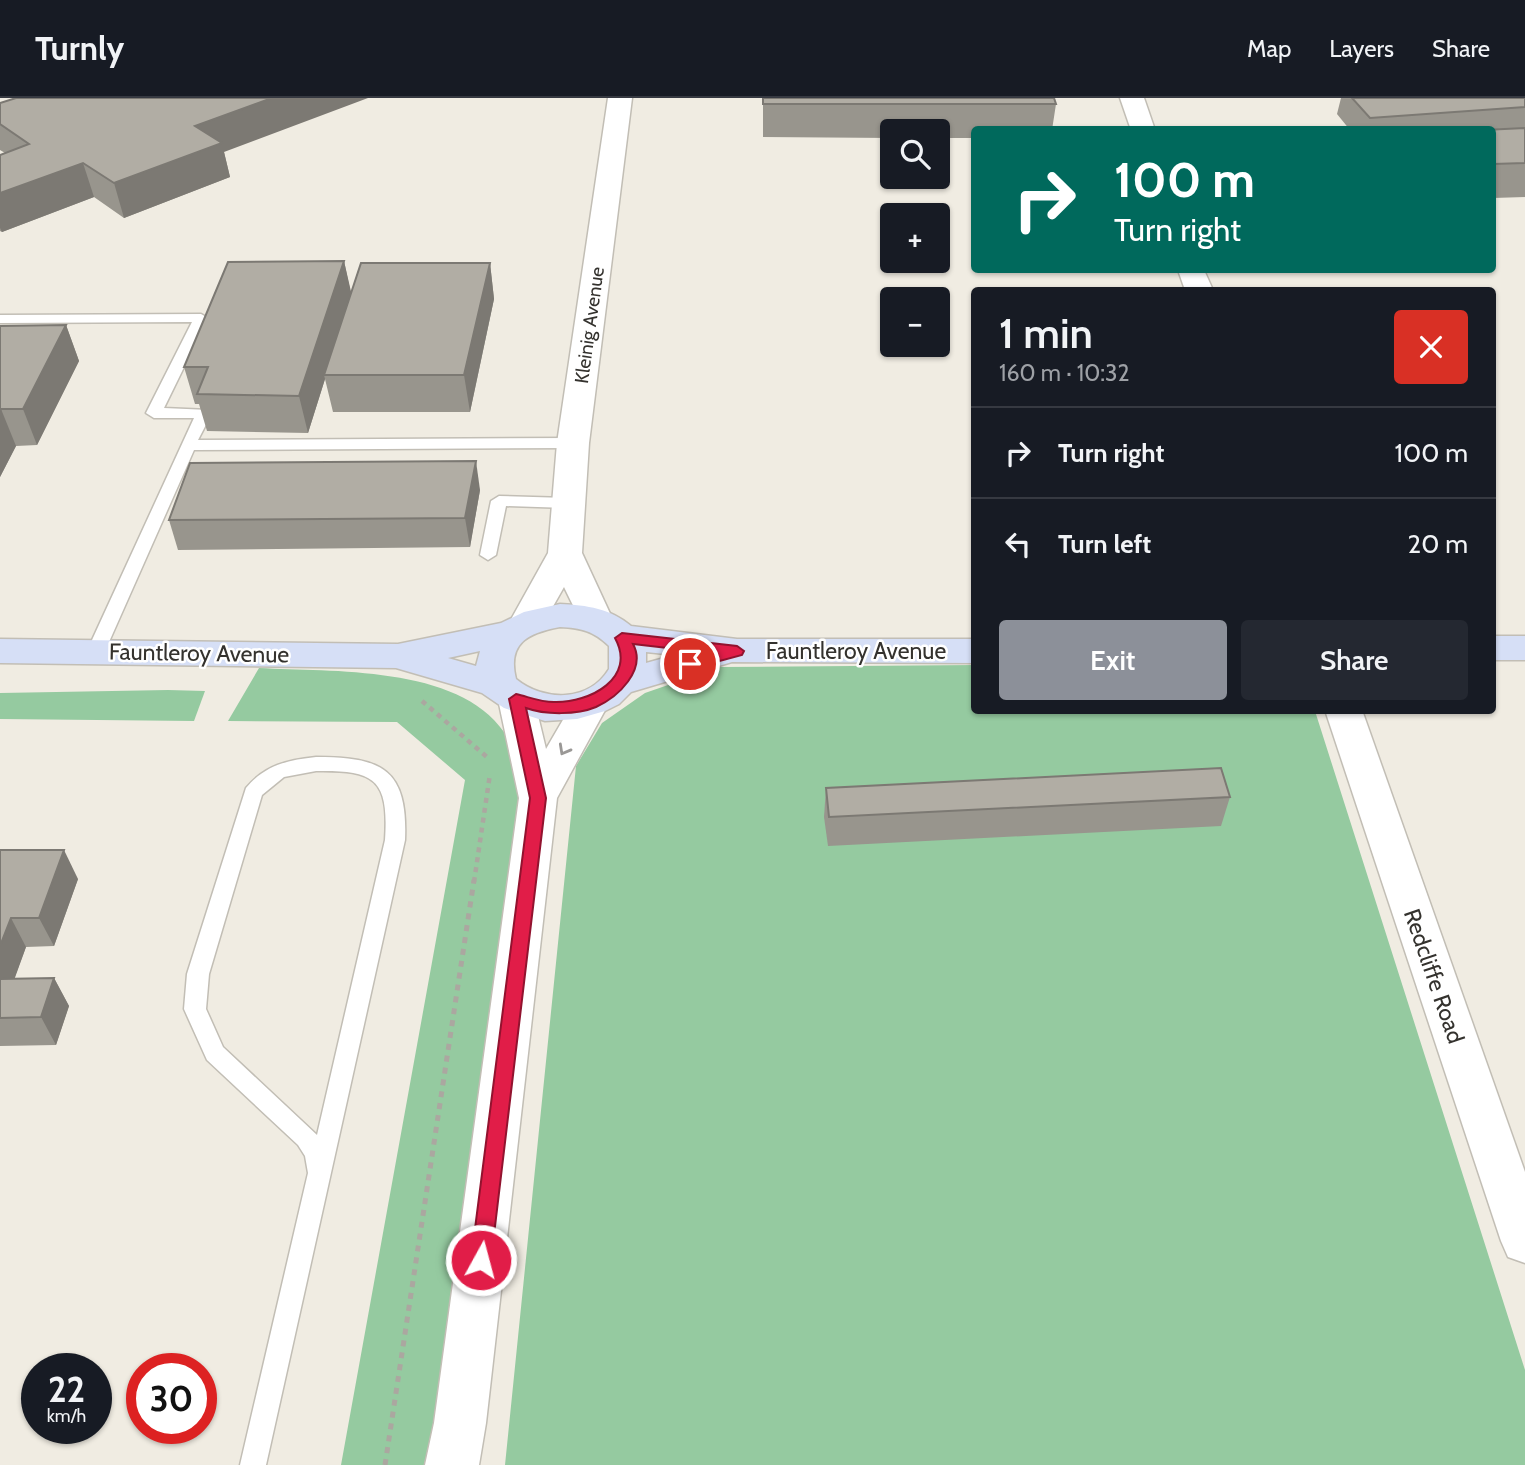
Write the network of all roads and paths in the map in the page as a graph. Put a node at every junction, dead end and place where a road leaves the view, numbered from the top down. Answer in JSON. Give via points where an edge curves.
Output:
{"nodes":[{"id":1,"x":620,"y":98,"type":"edge"},
{"id":2,"x":1132,"y":98,"type":"edge"},
{"id":3,"x":1142,"y":126,"type":"edge"},
{"id":4,"x":0,"y":319,"type":"edge"},
{"id":5,"x":573,"y":443,"type":"junction"},
{"id":6,"x":188,"y":445,"type":"junction"},
{"id":7,"x":567,"y":503,"type":"junction"},
{"id":8,"x":565,"y":553,"type":"junction"},
{"id":9,"x":488,"y":555,"type":"dead end"},
{"id":10,"x":519,"y":628,"type":"junction"},
{"id":11,"x":609,"y":629,"type":"junction"},
{"id":12,"x":1496,"y":648,"type":"edge"},
{"id":13,"x":1525,"y":648,"type":"edge"},
{"id":14,"x":0,"y":651,"type":"edge"},
{"id":15,"x":96,"y":651,"type":"junction"},
{"id":16,"x":737,"y":651,"type":"junction"},
{"id":17,"x":971,"y":651,"type":"edge"},
{"id":18,"x":398,"y":656,"type":"junction"},
{"id":19,"x":508,"y":692,"type":"junction"},
{"id":20,"x":606,"y":693,"type":"junction"},
{"id":21,"x":416,"y":695,"type":"dead end"},
{"id":22,"x":1344,"y":714,"type":"edge"},
{"id":23,"x":538,"y":798,"type":"junction"},
{"id":24,"x":319,"y":1172,"type":"junction"},
{"id":25,"x":1525,"y":1241,"type":"edge"},
{"id":26,"x":253,"y":1465,"type":"edge"},
{"id":27,"x":385,"y":1465,"type":"edge"},
{"id":28,"x":452,"y":1465,"type":"edge"}],
"edges":[{"from":1,"to":5,"type":"street","name":"Kleinig Avenue"},
{"from":2,"to":3,"type":"street"},
{"from":4,"to":6,"type":"lane","via":[[201,318],[154,413],[204,413]]},
{"from":5,"to":6,"type":"lane"},
{"from":5,"to":7,"type":"street","name":"Kleinig Avenue"},
{"from":6,"to":15,"type":"lane"},
{"from":7,"to":8,"type":"street","name":"Kleinig Avenue"},
{"from":7,"to":9,"type":"lane","via":[[499,501]]},
{"from":8,"to":10,"type":"street","name":"Kleinig Avenue"},
{"from":8,"to":11,"type":"street","name":"Kleinig Avenue"},
{"from":10,"to":11,"type":"main road","via":[[568,615]]},
{"from":10,"to":18,"type":"main road","name":"Fauntleroy Avenue"},
{"from":10,"to":19,"type":"main road","via":[[499,646],[493,660],[494,675]]},
{"from":11,"to":16,"type":"main road","name":"Fauntleroy Avenue"},
{"from":11,"to":20,"type":"main road","via":[[628,648],[629,660]]},
{"from":12,"to":13,"type":"main road"},
{"from":14,"to":15,"type":"main road","name":"Fauntleroy Avenue"},
{"from":15,"to":18,"type":"main road","name":"Fauntleroy Avenue"},
{"from":16,"to":17,"type":"main road","name":"Fauntleroy Avenue"},
{"from":16,"to":20,"type":"main road","name":"Fauntleroy Avenue"},
{"from":18,"to":19,"type":"main road","name":"Fauntleroy Avenue"},
{"from":19,"to":20,"type":"main road","via":[[535,706],[556,708]]},
{"from":19,"to":23,"type":"street"},
{"from":20,"to":23,"type":"street","one_way":true},
{"from":21,"to":27,"type":"path","via":[[492,761]]},
{"from":22,"to":25,"type":"street","name":"Redcliffe Road"},
{"from":23,"to":28,"type":"street"},
{"from":24,"to":24,"type":"lane","via":[[316,1154],[306,1138],[215,1053],[195,1009],[198,974],[258,787],[276,772],[293,766],[357,765],[384,778],[391,790],[395,840]]},
{"from":24,"to":26,"type":"lane"}]}
